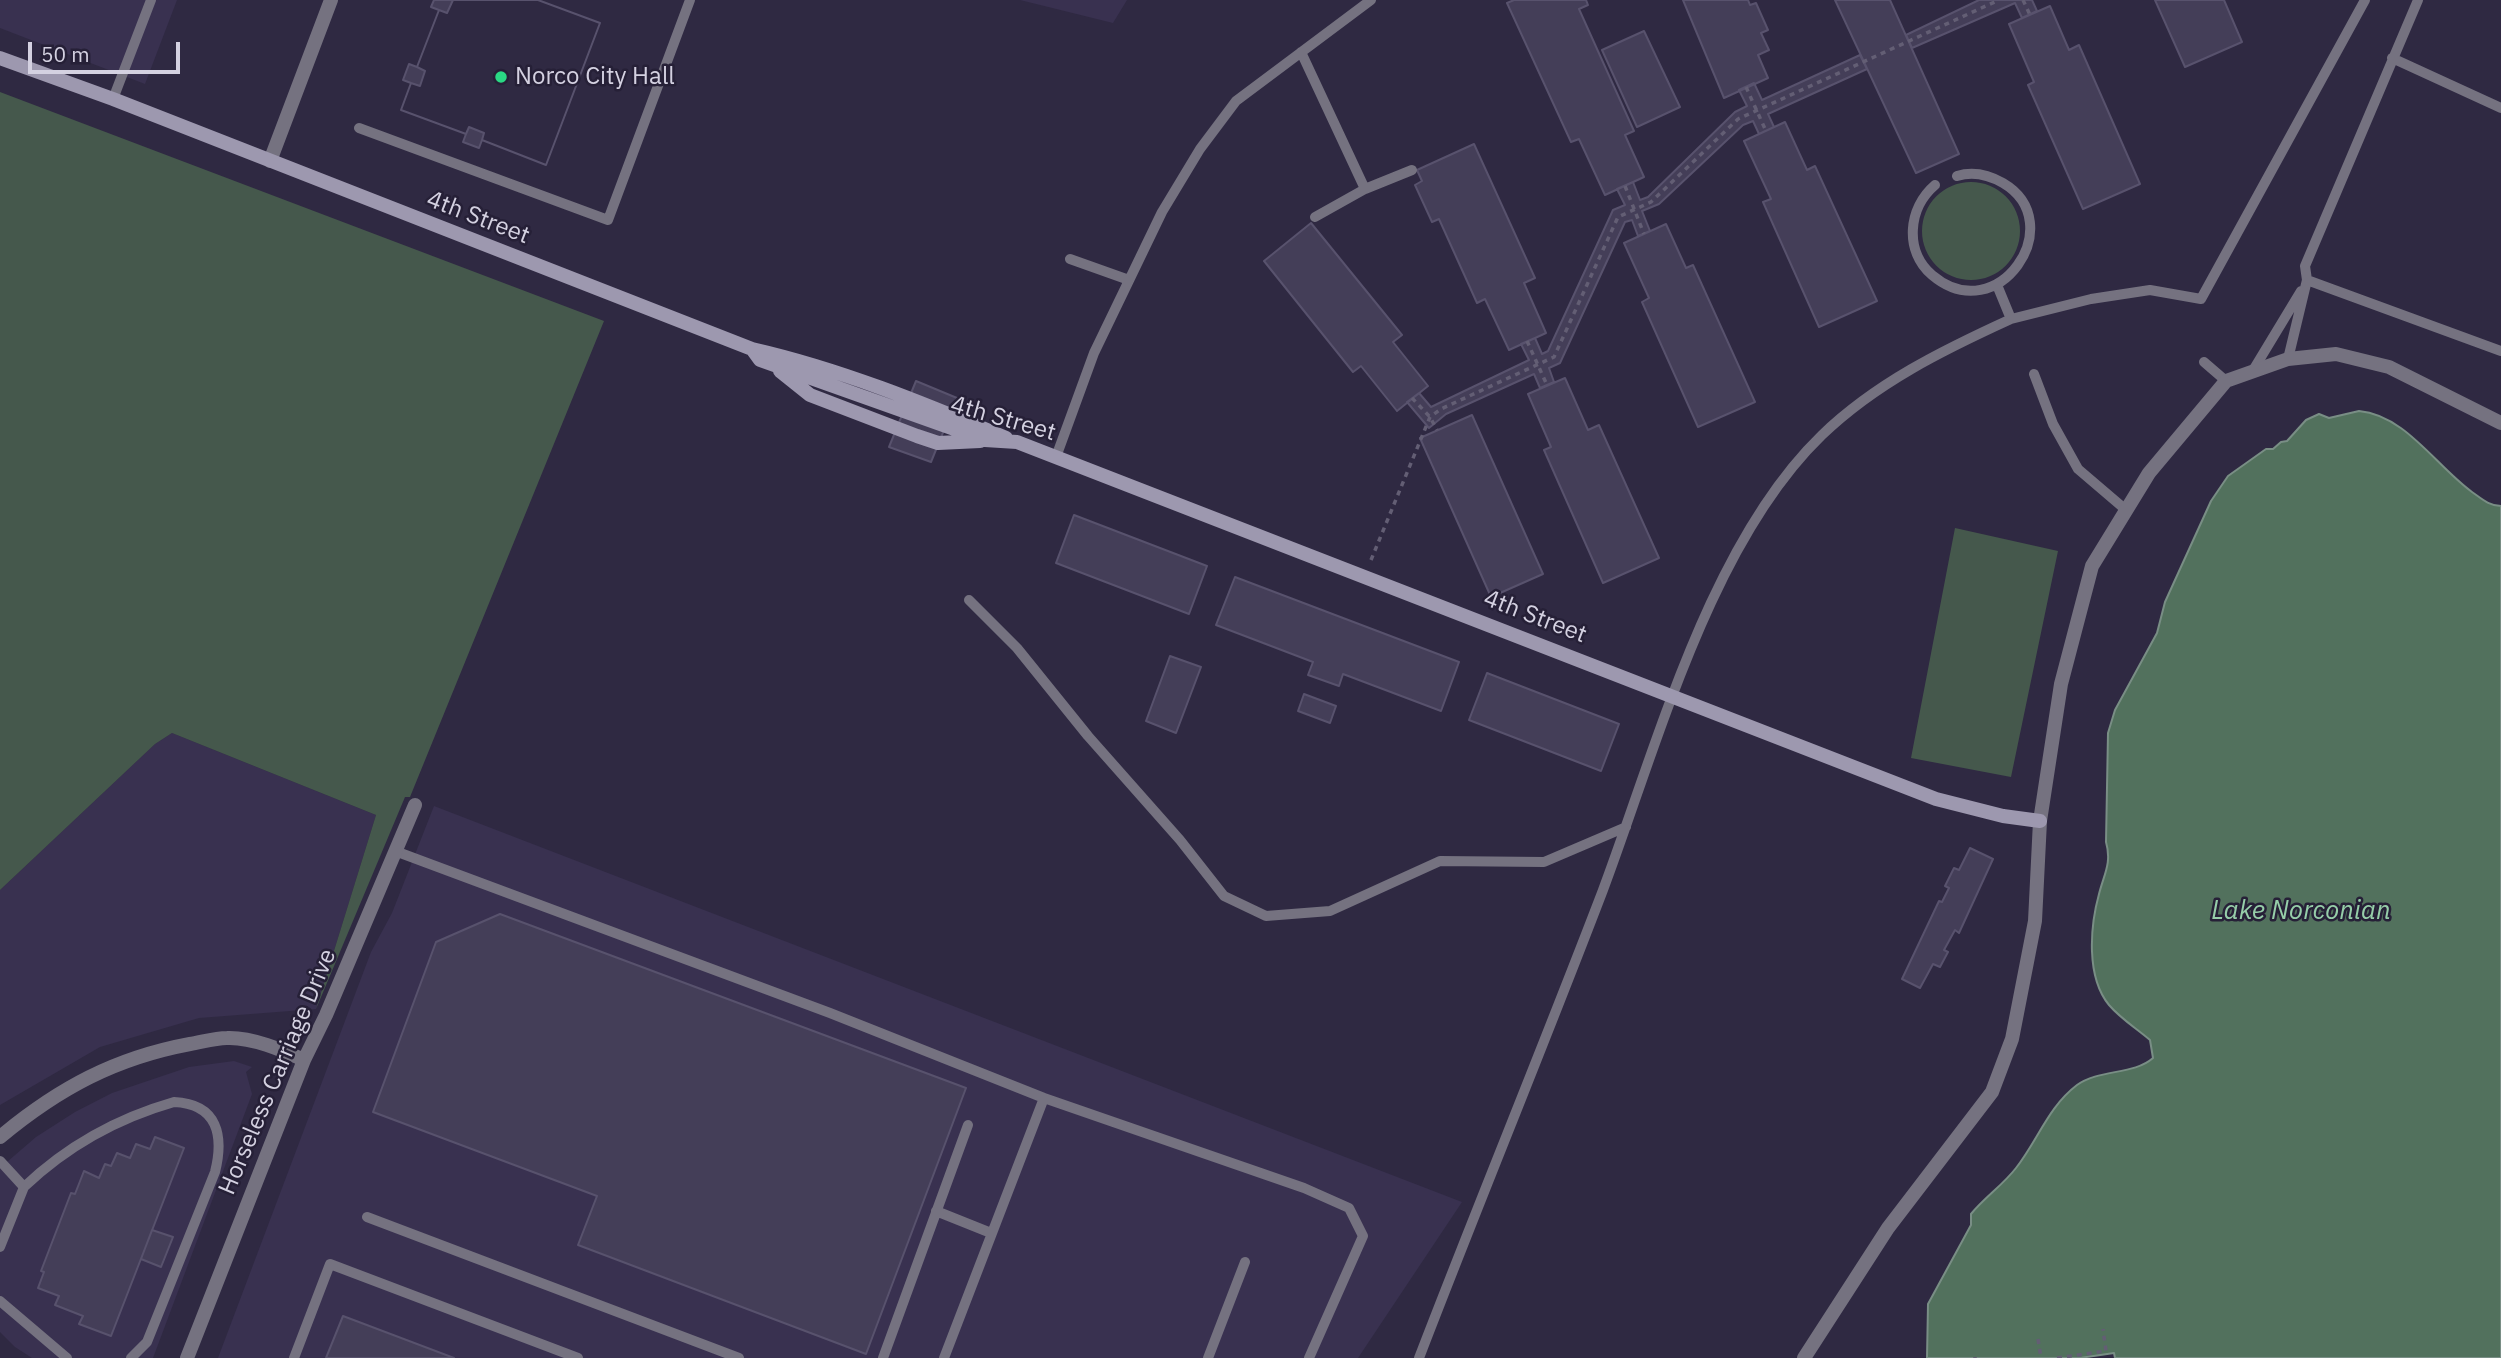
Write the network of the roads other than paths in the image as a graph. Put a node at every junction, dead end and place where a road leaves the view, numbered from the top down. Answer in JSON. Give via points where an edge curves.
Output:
{"nodes":[{"id":1,"x":151,"y":0,"type":"edge"},
{"id":2,"x":331,"y":0,"type":"edge"},
{"id":3,"x":690,"y":0,"type":"edge"},
{"id":4,"x":1371,"y":0,"type":"edge"},
{"id":5,"x":2365,"y":0,"type":"edge"},
{"id":6,"x":2418,"y":0,"type":"edge"},
{"id":7,"x":1301,"y":52,"type":"junction"},
{"id":8,"x":0,"y":58,"type":"edge"},
{"id":9,"x":2392,"y":58,"type":"junction"},
{"id":10,"x":114,"y":99,"type":"junction"},
{"id":11,"x":2501,"y":108,"type":"edge"},
{"id":12,"x":359,"y":128,"type":"dead end"},
{"id":13,"x":270,"y":161,"type":"junction"},
{"id":14,"x":1412,"y":170,"type":"dead end"},
{"id":15,"x":1957,"y":176,"type":"dead end"},
{"id":16,"x":1935,"y":186,"type":"dead end"},
{"id":17,"x":1365,"y":189,"type":"junction"},
{"id":18,"x":1315,"y":217,"type":"dead end"},
{"id":19,"x":1070,"y":259,"type":"dead end"},
{"id":20,"x":1129,"y":280,"type":"junction"},
{"id":21,"x":2307,"y":280,"type":"junction"},
{"id":22,"x":1997,"y":285,"type":"junction"},
{"id":23,"x":2011,"y":319,"type":"junction"},
{"id":24,"x":2501,"y":351,"type":"edge"},
{"id":25,"x":756,"y":355,"type":"junction"},
{"id":26,"x":2288,"y":359,"type":"junction"},
{"id":27,"x":2204,"y":362,"type":"dead end"},
{"id":28,"x":2252,"y":372,"type":"junction"},
{"id":29,"x":2034,"y":374,"type":"dead end"},
{"id":30,"x":2226,"y":381,"type":"junction"},
{"id":31,"x":2501,"y":423,"type":"edge"},
{"id":32,"x":1017,"y":442,"type":"junction"},
{"id":33,"x":1056,"y":457,"type":"junction"},
{"id":34,"x":2126,"y":510,"type":"junction"},
{"id":35,"x":969,"y":600,"type":"dead end"},
{"id":36,"x":1674,"y":695,"type":"junction"},
{"id":37,"x":415,"y":805,"type":"dead end"},
{"id":38,"x":2040,"y":821,"type":"junction"},
{"id":39,"x":1626,"y":828,"type":"junction"},
{"id":40,"x":395,"y":851,"type":"junction"},
{"id":41,"x":304,"y":1060,"type":"junction"},
{"id":42,"x":1044,"y":1098,"type":"junction"},
{"id":43,"x":968,"y":1125,"type":"dead end"},
{"id":44,"x":0,"y":1136,"type":"edge"},
{"id":45,"x":0,"y":1161,"type":"edge"},
{"id":46,"x":24,"y":1187,"type":"junction"},
{"id":47,"x":936,"y":1210,"type":"junction"},
{"id":48,"x":367,"y":1217,"type":"dead end"},
{"id":49,"x":991,"y":1233,"type":"junction"},
{"id":50,"x":0,"y":1247,"type":"edge"},
{"id":51,"x":1245,"y":1262,"type":"dead end"},
{"id":52,"x":0,"y":1301,"type":"edge"},
{"id":53,"x":67,"y":1358,"type":"edge"},
{"id":54,"x":131,"y":1358,"type":"edge"},
{"id":55,"x":187,"y":1358,"type":"edge"},
{"id":56,"x":294,"y":1358,"type":"edge"},
{"id":57,"x":578,"y":1358,"type":"edge"},
{"id":58,"x":739,"y":1358,"type":"edge"},
{"id":59,"x":883,"y":1358,"type":"edge"},
{"id":60,"x":944,"y":1358,"type":"edge"},
{"id":61,"x":1208,"y":1358,"type":"edge"},
{"id":62,"x":1309,"y":1358,"type":"edge"},
{"id":63,"x":1419,"y":1358,"type":"edge"},
{"id":64,"x":1804,"y":1358,"type":"edge"}],
"edges":[{"from":1,"to":10,"type":"lane"},
{"from":2,"to":13,"type":"street"},
{"from":3,"to":12,"type":"lane","via":[[608,220]]},
{"from":4,"to":7,"type":"lane"},
{"from":5,"to":23,"type":"lane","via":[[2201,299],[2150,290]]},
{"from":6,"to":9,"type":"lane"},
{"from":7,"to":17,"type":"lane"},
{"from":7,"to":20,"type":"lane","via":[[1229,110],[1162,212]]},
{"from":8,"to":10,"type":"street","name":"4th Street"},
{"from":9,"to":11,"type":"lane"},
{"from":9,"to":21,"type":"lane","via":[[2305,266]]},
{"from":10,"to":13,"type":"street","name":"4th Street"},
{"from":13,"to":25,"type":"street","name":"4th Street"},
{"from":14,"to":17,"type":"lane"},
{"from":15,"to":22,"type":"lane","via":[[1977,174],[2008,186],[2027,214],[2029,238],[2021,262]]},
{"from":16,"to":22,"type":"lane","via":[[1914,215],[1914,244],[1927,271],[1967,290]]},
{"from":17,"to":18,"type":"lane"},
{"from":19,"to":20,"type":"lane"},
{"from":20,"to":33,"type":"lane","via":[[1094,353]]},
{"from":21,"to":24,"type":"lane"},
{"from":21,"to":26,"type":"lane"},
{"from":21,"to":28,"type":"lane"},
{"from":22,"to":23,"type":"lane"},
{"from":23,"to":36,"type":"lane","via":[[1900,373],[1821,435],[1771,494],[1735,552]]},
{"from":25,"to":32,"type":"street","via":[[819,366]]},
{"from":25,"to":32,"type":"street","name":"4th Street","via":[[810,395],[917,436],[938,443]]},
{"from":26,"to":28,"type":"street"},
{"from":26,"to":31,"type":"street","via":[[2336,354],[2389,367]]},
{"from":27,"to":30,"type":"lane"},
{"from":28,"to":30,"type":"street"},
{"from":29,"to":34,"type":"lane","via":[[2053,424],[2078,468]]},
{"from":30,"to":34,"type":"street","via":[[2149,473]]},
{"from":32,"to":33,"type":"street","name":"4th Street"},
{"from":33,"to":36,"type":"street","name":"4th Street"},
{"from":34,"to":38,"type":"street","via":[[2092,566],[2061,684]]},
{"from":35,"to":39,"type":"lane","via":[[1017,648],[1224,896],[1266,916],[1330,911],[1440,861],[1544,862]]},
{"from":36,"to":38,"type":"street","name":"4th Street","via":[[1936,799]]},
{"from":36,"to":39,"type":"lane"},
{"from":37,"to":40,"type":"street","name":"Horseless Carriage Drive"},
{"from":38,"to":64,"type":"street","via":[[2035,921],[2012,1039],[1992,1092],[1888,1228]]},
{"from":39,"to":63,"type":"lane"},
{"from":40,"to":41,"type":"street","name":"Horseless Carriage Drive"},
{"from":40,"to":42,"type":"lane","via":[[831,1013]]},
{"from":41,"to":44,"type":"street","via":[[228,1037],[148,1052],[42,1102]]},
{"from":41,"to":55,"type":"street","name":"Horseless Carriage Drive"},
{"from":42,"to":49,"type":"lane"},
{"from":42,"to":62,"type":"lane","via":[[1304,1188],[1349,1208],[1363,1236]]},
{"from":43,"to":47,"type":"lane"},
{"from":45,"to":46,"type":"lane"},
{"from":46,"to":50,"type":"lane"},
{"from":46,"to":54,"type":"lane","via":[[82,1141],[167,1104],[188,1103],[202,1110],[219,1131],[221,1147],[215,1172],[147,1342]]},
{"from":47,"to":49,"type":"lane"},
{"from":47,"to":59,"type":"lane"},
{"from":48,"to":58,"type":"lane"},
{"from":49,"to":60,"type":"lane"},
{"from":51,"to":61,"type":"lane"},
{"from":52,"to":53,"type":"lane"},
{"from":56,"to":57,"type":"lane","via":[[330,1264]]}]}
